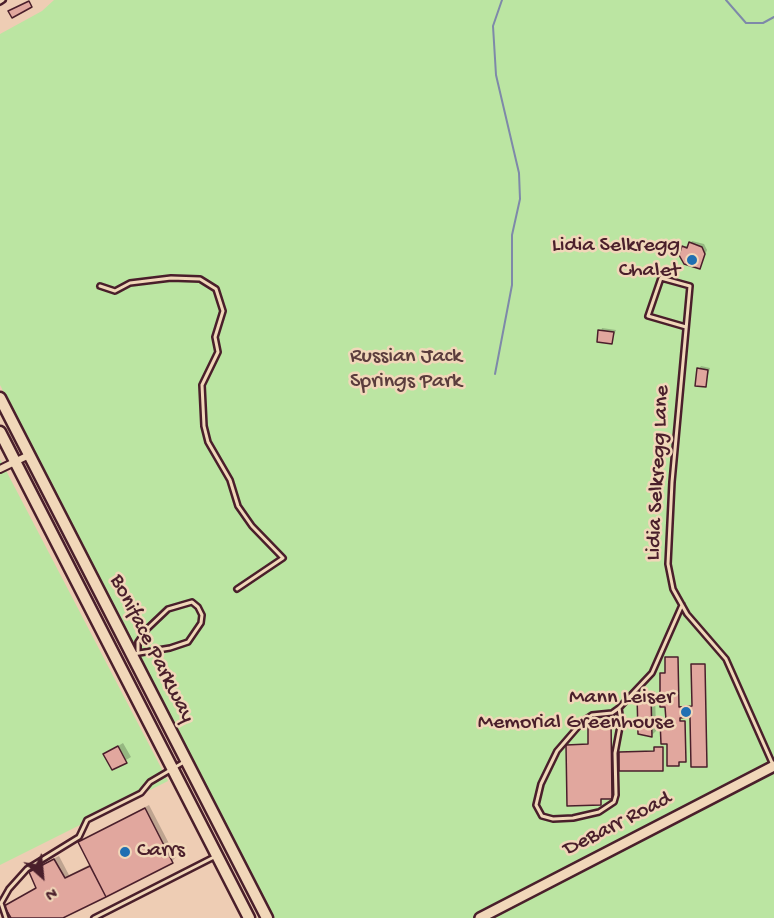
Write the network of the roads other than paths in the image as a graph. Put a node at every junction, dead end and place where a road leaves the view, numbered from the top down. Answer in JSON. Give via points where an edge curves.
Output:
{"nodes":[{"id":1,"x":100,"y":286,"type":"dead end"},
{"id":2,"x":686,"y":327,"type":"junction"},
{"id":3,"x":0,"y":398,"type":"edge"},
{"id":4,"x":0,"y":432,"type":"edge"},
{"id":5,"x":29,"y":455,"type":"junction"},
{"id":6,"x":15,"y":461,"type":"junction"},
{"id":7,"x":0,"y":469,"type":"edge"},
{"id":8,"x":237,"y":589,"type":"dead end"},
{"id":9,"x":682,"y":605,"type":"junction"},
{"id":10,"x":135,"y":653,"type":"junction"},
{"id":11,"x":619,"y":708,"type":"junction"},
{"id":12,"x":186,"y":761,"type":"junction"},
{"id":13,"x":774,"y":766,"type":"edge"},
{"id":14,"x":172,"y":768,"type":"junction"},
{"id":15,"x":217,"y":856,"type":"junction"},
{"id":16,"x":6,"y":918,"type":"edge"},
{"id":17,"x":94,"y":918,"type":"edge"},
{"id":18,"x":249,"y":918,"type":"edge"},
{"id":19,"x":267,"y":918,"type":"edge"},
{"id":20,"x":480,"y":918,"type":"edge"}],
"edges":[{"from":1,"to":8,"type":"lane","via":[[115,291],[130,282],[171,278],[200,279],[216,289],[223,310],[215,337],[218,352],[201,385],[204,426],[238,506],[283,558]]},
{"from":2,"to":2,"type":"lane","name":"Lidia Selkregg Lane","via":[[690,286],[661,278],[648,316]]},
{"from":2,"to":9,"type":"lane","name":"Lidia Selkregg Lane","via":[[668,564],[673,589]]},
{"from":3,"to":5,"type":"main road","name":"Boniface Parkway"},
{"from":4,"to":6,"type":"main road","name":"Boniface Parkway"},
{"from":5,"to":6,"type":"street"},
{"from":5,"to":10,"type":"main road","name":"Boniface Parkway"},
{"from":6,"to":7,"type":"street"},
{"from":6,"to":14,"type":"main road","name":"Boniface Parkway"},
{"from":9,"to":11,"type":"lane","via":[[652,673]]},
{"from":9,"to":13,"type":"lane","name":"Lidia Selkregg Lane","via":[[726,659]]},
{"from":10,"to":10,"type":"lane","via":[[188,642],[201,623],[198,607],[192,602],[168,609],[147,630]]},
{"from":10,"to":12,"type":"main road","name":"Boniface Parkway"},
{"from":11,"to":11,"type":"lane","via":[[612,713],[592,715],[570,733],[541,784],[536,805],[542,816],[573,818],[600,812],[614,802]]},
{"from":12,"to":14,"type":"lane"},
{"from":12,"to":19,"type":"main road","name":"Boniface Parkway"},
{"from":13,"to":20,"type":"main road","name":"DeBarr Road"},
{"from":14,"to":15,"type":"main road","name":"Boniface Parkway"},
{"from":14,"to":16,"type":"lane","via":[[141,793],[87,819],[79,837],[27,869],[2,903]]},
{"from":15,"to":17,"type":"lane"},
{"from":15,"to":18,"type":"main road","name":"Boniface Parkway"}]}
